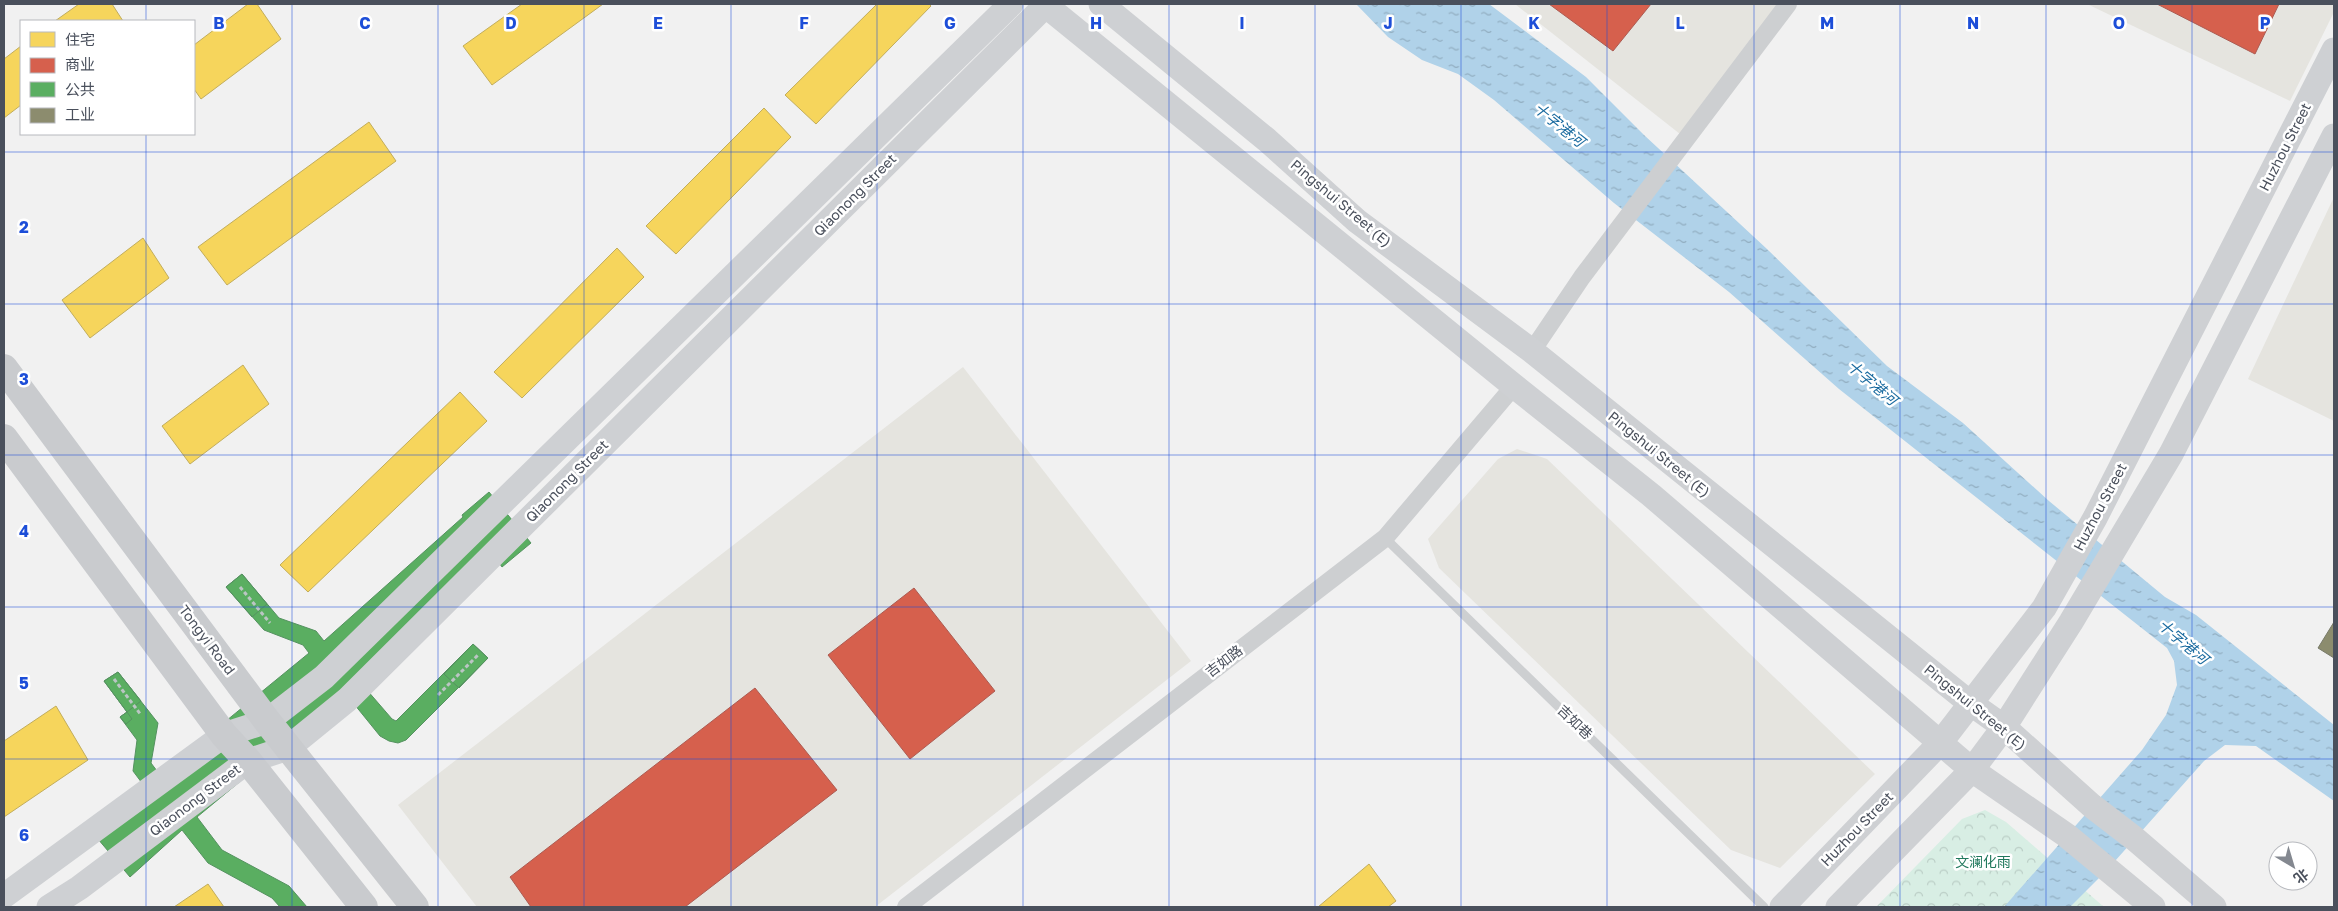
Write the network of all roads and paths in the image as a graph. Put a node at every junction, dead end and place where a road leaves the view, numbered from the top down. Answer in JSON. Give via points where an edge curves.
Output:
{"nodes":[{"id":1,"x":1011,"y":4,"type":"edge"},
{"id":2,"x":1045,"y":4,"type":"edge"},
{"id":3,"x":1101,"y":4,"type":"edge"},
{"id":4,"x":1788,"y":4,"type":"edge"},
{"id":5,"x":2334,"y":50,"type":"edge"},
{"id":6,"x":2334,"y":136,"type":"edge"},
{"id":7,"x":1532,"y":351,"type":"junction"},
{"id":8,"x":4,"y":368,"type":"edge"},
{"id":9,"x":1514,"y":386,"type":"junction"},
{"id":10,"x":4,"y":438,"type":"edge"},
{"id":11,"x":1385,"y":538,"type":"junction"},
{"id":12,"x":240,"y":587,"type":"dead end"},
{"id":13,"x":270,"y":622,"type":"dead end"},
{"id":14,"x":478,"y":655,"type":"dead end"},
{"id":15,"x":114,"y":679,"type":"dead end"},
{"id":16,"x":438,"y":695,"type":"dead end"},
{"id":17,"x":1970,"y":703,"type":"junction"},
{"id":18,"x":141,"y":716,"type":"dead end"},
{"id":19,"x":267,"y":721,"type":"junction"},
{"id":20,"x":2004,"y":727,"type":"junction"},
{"id":21,"x":224,"y":735,"type":"junction"},
{"id":22,"x":1941,"y":742,"type":"junction"},
{"id":23,"x":288,"y":748,"type":"junction"},
{"id":24,"x":248,"y":761,"type":"junction"},
{"id":25,"x":1972,"y":770,"type":"junction"},
{"id":26,"x":4,"y":896,"type":"edge"},
{"id":27,"x":49,"y":907,"type":"edge"},
{"id":28,"x":364,"y":907,"type":"edge"},
{"id":29,"x":415,"y":907,"type":"edge"},
{"id":30,"x":906,"y":907,"type":"edge"},
{"id":31,"x":1764,"y":907,"type":"edge"},
{"id":32,"x":1782,"y":907,"type":"edge"},
{"id":33,"x":1838,"y":907,"type":"edge"},
{"id":34,"x":2152,"y":907,"type":"edge"},
{"id":35,"x":2214,"y":907,"type":"edge"}],
"edges":[{"from":1,"to":19,"type":"main road","name":"Qiaonong Street","via":[[324,677]]},
{"from":2,"to":9,"type":"main road"},
{"from":2,"to":23,"type":"main road","name":"Qiaonong Street","via":[[347,700]]},
{"from":3,"to":7,"type":"main road","name":"Pingshui Street (E)","via":[[1267,140],[1357,221]]},
{"from":4,"to":7,"type":"street","via":[[1582,277]]},
{"from":5,"to":17,"type":"main road","name":"Huzhou Street","via":[[2095,518],[2044,608]]},
{"from":6,"to":20,"type":"main road","via":[[2171,454]]},
{"from":7,"to":17,"type":"main road","name":"Pingshui Street (E)"},
{"from":8,"to":19,"type":"main road","name":"Tongyi Road"},
{"from":9,"to":11,"type":"street","name":"吉如路"},
{"from":9,"to":22,"type":"main road","via":[[1651,495]]},
{"from":10,"to":21,"type":"main road"},
{"from":11,"to":30,"type":"street","name":"吉如路"},
{"from":11,"to":31,"type":"lane","name":"吉如巷"},
{"from":12,"to":13,"type":"path"},
{"from":14,"to":16,"type":"path"},
{"from":15,"to":18,"type":"path"},
{"from":17,"to":20,"type":"main road","name":"Pingshui Street (E)"},
{"from":17,"to":22,"type":"main road","name":"Huzhou Street"},
{"from":19,"to":21,"type":"main road","name":"Qiaonong Street"},
{"from":19,"to":23,"type":"main road","name":"Tongyi Road"},
{"from":20,"to":25,"type":"main road"},
{"from":20,"to":35,"type":"main road","name":"Pingshui Street (E)","via":[[2092,806]]},
{"from":21,"to":24,"type":"main road"},
{"from":21,"to":26,"type":"main road","name":"Qiaonong Street"},
{"from":22,"to":25,"type":"main road"},
{"from":22,"to":32,"type":"main road","name":"Huzhou Street"},
{"from":23,"to":24,"type":"main road","name":"Qiaonong Street"},
{"from":23,"to":29,"type":"main road","name":"Tongyi Road"},
{"from":24,"to":27,"type":"main road","name":"Qiaonong Street"},
{"from":24,"to":28,"type":"main road"},
{"from":25,"to":33,"type":"main road"},
{"from":25,"to":34,"type":"main road","via":[[2066,836]]}]}
